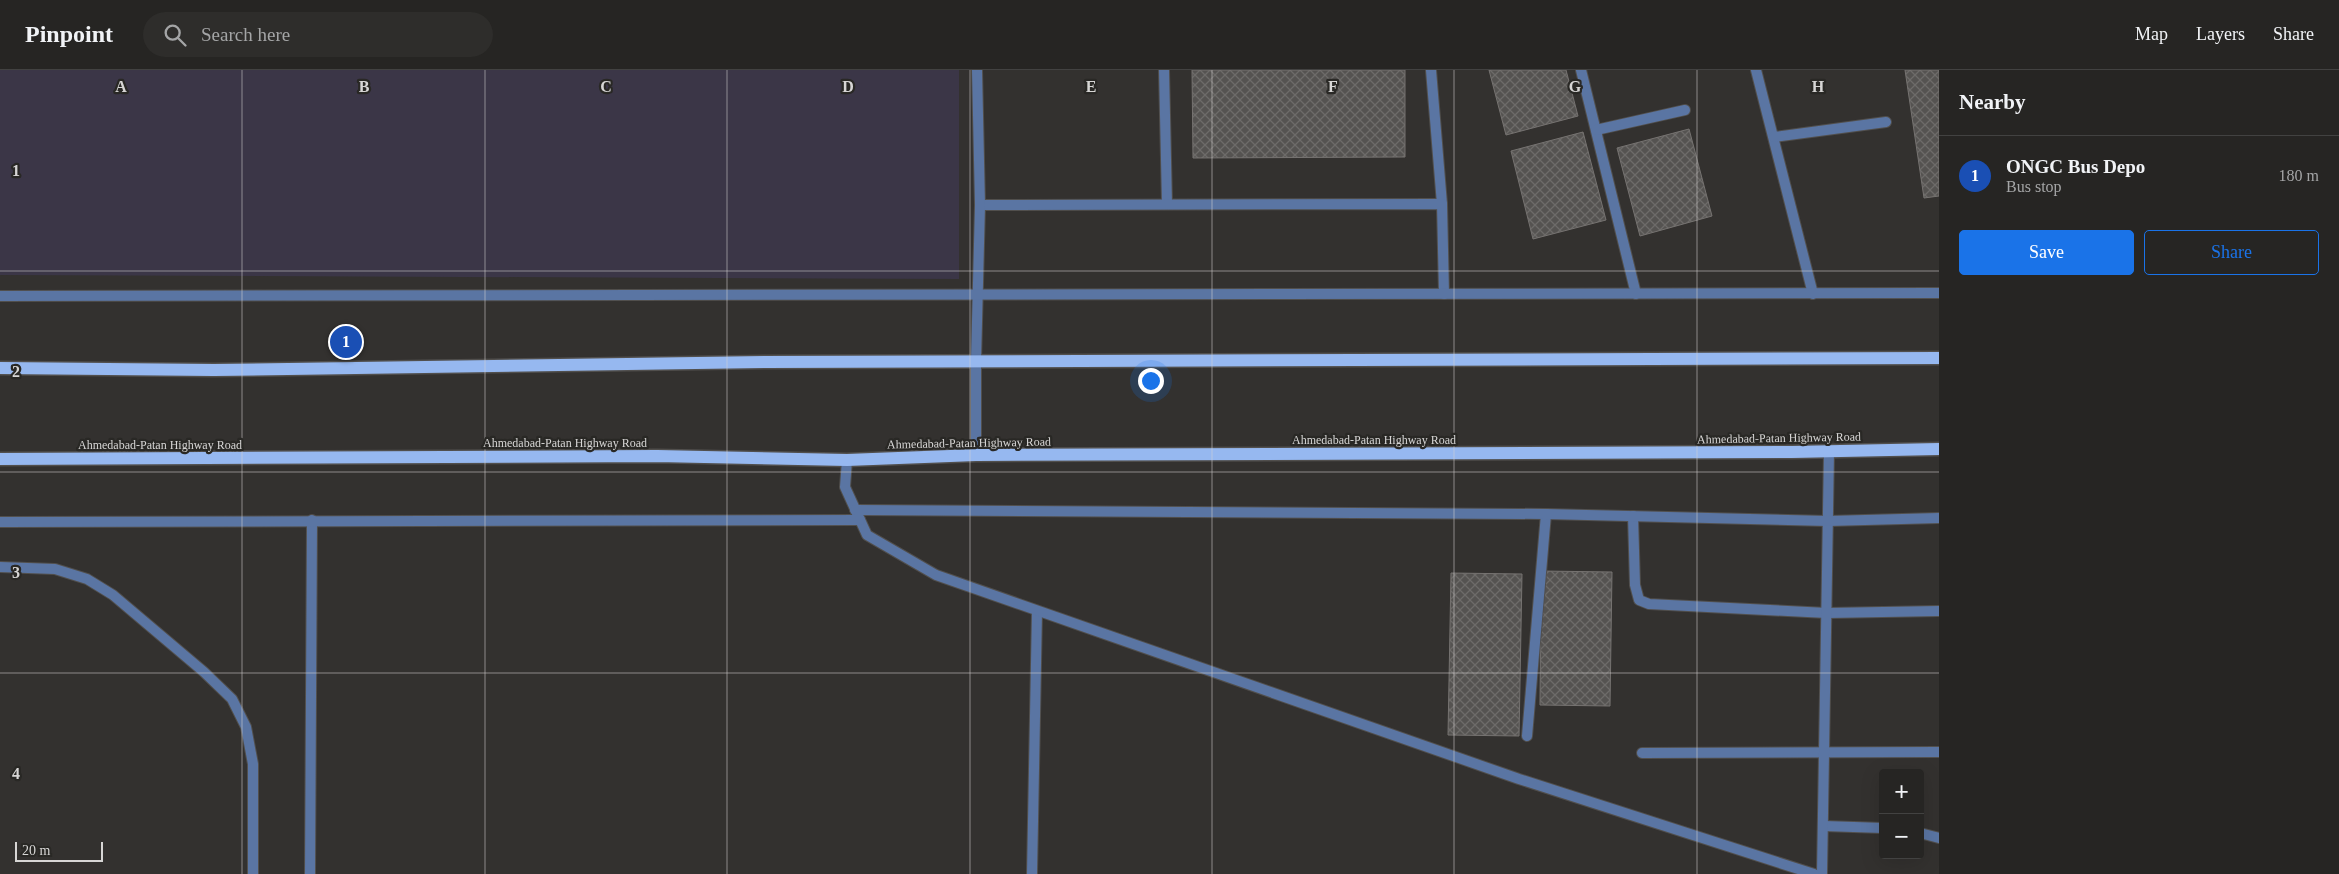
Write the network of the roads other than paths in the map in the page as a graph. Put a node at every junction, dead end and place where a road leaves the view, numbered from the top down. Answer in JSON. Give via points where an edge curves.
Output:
{"nodes":[{"id":1,"x":977,"y":70,"type":"edge"},
{"id":2,"x":1164,"y":70,"type":"edge"},
{"id":3,"x":1431,"y":70,"type":"edge"},
{"id":4,"x":1581,"y":70,"type":"edge"},
{"id":5,"x":1756,"y":70,"type":"edge"},
{"id":6,"x":1685,"y":110,"type":"dead end"},
{"id":7,"x":1886,"y":122,"type":"dead end"},
{"id":8,"x":1596,"y":130,"type":"junction"},
{"id":9,"x":1774,"y":137,"type":"junction"},
{"id":10,"x":1167,"y":204,"type":"junction"},
{"id":11,"x":1442,"y":204,"type":"junction"},
{"id":12,"x":980,"y":205,"type":"junction"},
{"id":13,"x":1939,"y":293,"type":"edge"},
{"id":14,"x":1444,"y":294,"type":"junction"},
{"id":15,"x":1636,"y":294,"type":"junction"},
{"id":16,"x":1814,"y":294,"type":"junction"},
{"id":17,"x":978,"y":295,"type":"junction"},
{"id":18,"x":0,"y":296,"type":"edge"},
{"id":19,"x":1939,"y":358,"type":"edge"},
{"id":20,"x":976,"y":361,"type":"junction"},
{"id":21,"x":0,"y":368,"type":"edge"},
{"id":22,"x":1939,"y":449,"type":"edge"},
{"id":23,"x":1829,"y":451,"type":"junction"},
{"id":24,"x":976,"y":455,"type":"junction"},
{"id":25,"x":0,"y":459,"type":"edge"},
{"id":26,"x":846,"y":460,"type":"junction"},
{"id":27,"x":855,"y":510,"type":"junction"},
{"id":28,"x":1546,"y":514,"type":"junction"},
{"id":29,"x":1633,"y":516,"type":"junction"},
{"id":30,"x":1939,"y":518,"type":"edge"},
{"id":31,"x":312,"y":520,"type":"junction"},
{"id":32,"x":860,"y":520,"type":"junction"},
{"id":33,"x":1828,"y":521,"type":"junction"},
{"id":34,"x":0,"y":522,"type":"edge"},
{"id":35,"x":0,"y":567,"type":"edge"},
{"id":36,"x":1037,"y":611,"type":"junction"},
{"id":37,"x":1939,"y":611,"type":"edge"},
{"id":38,"x":1827,"y":613,"type":"junction"},
{"id":39,"x":1527,"y":736,"type":"dead end"},
{"id":40,"x":1824,"y":752,"type":"junction"},
{"id":41,"x":1939,"y":752,"type":"edge"},
{"id":42,"x":1642,"y":753,"type":"dead end"},
{"id":43,"x":1824,"y":826,"type":"junction"},
{"id":44,"x":1879,"y":828,"type":"edge"},
{"id":45,"x":1924,"y":834,"type":"edge"},
{"id":46,"x":1939,"y":838,"type":"edge"},
{"id":47,"x":253,"y":874,"type":"edge"},
{"id":48,"x":310,"y":874,"type":"edge"},
{"id":49,"x":1032,"y":874,"type":"edge"},
{"id":50,"x":1814,"y":874,"type":"edge"},
{"id":51,"x":1822,"y":874,"type":"edge"}],
"edges":[{"from":1,"to":12,"type":"street"},
{"from":2,"to":10,"type":"street"},
{"from":3,"to":11,"type":"street"},
{"from":4,"to":8,"type":"street"},
{"from":5,"to":9,"type":"street"},
{"from":6,"to":8,"type":"street"},
{"from":7,"to":9,"type":"street"},
{"from":8,"to":15,"type":"street"},
{"from":9,"to":16,"type":"street"},
{"from":10,"to":11,"type":"street"},
{"from":10,"to":12,"type":"street"},
{"from":11,"to":14,"type":"street"},
{"from":12,"to":17,"type":"street"},
{"from":13,"to":16,"type":"street"},
{"from":14,"to":15,"type":"street"},
{"from":14,"to":17,"type":"street"},
{"from":15,"to":16,"type":"street"},
{"from":17,"to":18,"type":"street"},
{"from":17,"to":20,"type":"street"},
{"from":19,"to":20,"type":"main road"},
{"from":20,"to":21,"type":"main road","via":[[214,370]]},
{"from":20,"to":24,"type":"street"},
{"from":22,"to":23,"type":"main road","name":"Ahmedabad-Patan Highway Road"},
{"from":23,"to":24,"type":"main road","name":"Ahmedabad-Patan Highway Road"},
{"from":23,"to":33,"type":"street"},
{"from":24,"to":26,"type":"main road","name":"Ahmedabad-Patan Highway Road"},
{"from":25,"to":26,"type":"main road","name":"Ahmedabad-Patan Highway Road","via":[[656,456]]},
{"from":26,"to":27,"type":"street","via":[[845,487]]},
{"from":27,"to":28,"type":"street"},
{"from":27,"to":32,"type":"street"},
{"from":28,"to":29,"type":"street"},
{"from":28,"to":39,"type":"street"},
{"from":29,"to":33,"type":"street"},
{"from":29,"to":38,"type":"street","via":[[1635,585],[1639,600],[1656,606]]},
{"from":30,"to":33,"type":"street"},
{"from":31,"to":32,"type":"street"},
{"from":31,"to":34,"type":"street"},
{"from":31,"to":48,"type":"street"},
{"from":32,"to":36,"type":"street","via":[[867,535],[936,575]]},
{"from":33,"to":38,"type":"street"},
{"from":35,"to":47,"type":"street","via":[[55,569],[87,578],[113,595],[232,699],[246,727],[253,764]]},
{"from":36,"to":49,"type":"street"},
{"from":36,"to":50,"type":"street","via":[[1519,779]]},
{"from":37,"to":38,"type":"street"},
{"from":38,"to":40,"type":"street"},
{"from":40,"to":41,"type":"street"},
{"from":40,"to":42,"type":"street"},
{"from":40,"to":43,"type":"street"},
{"from":43,"to":44,"type":"street"},
{"from":43,"to":51,"type":"street"},
{"from":45,"to":46,"type":"street"}]}
